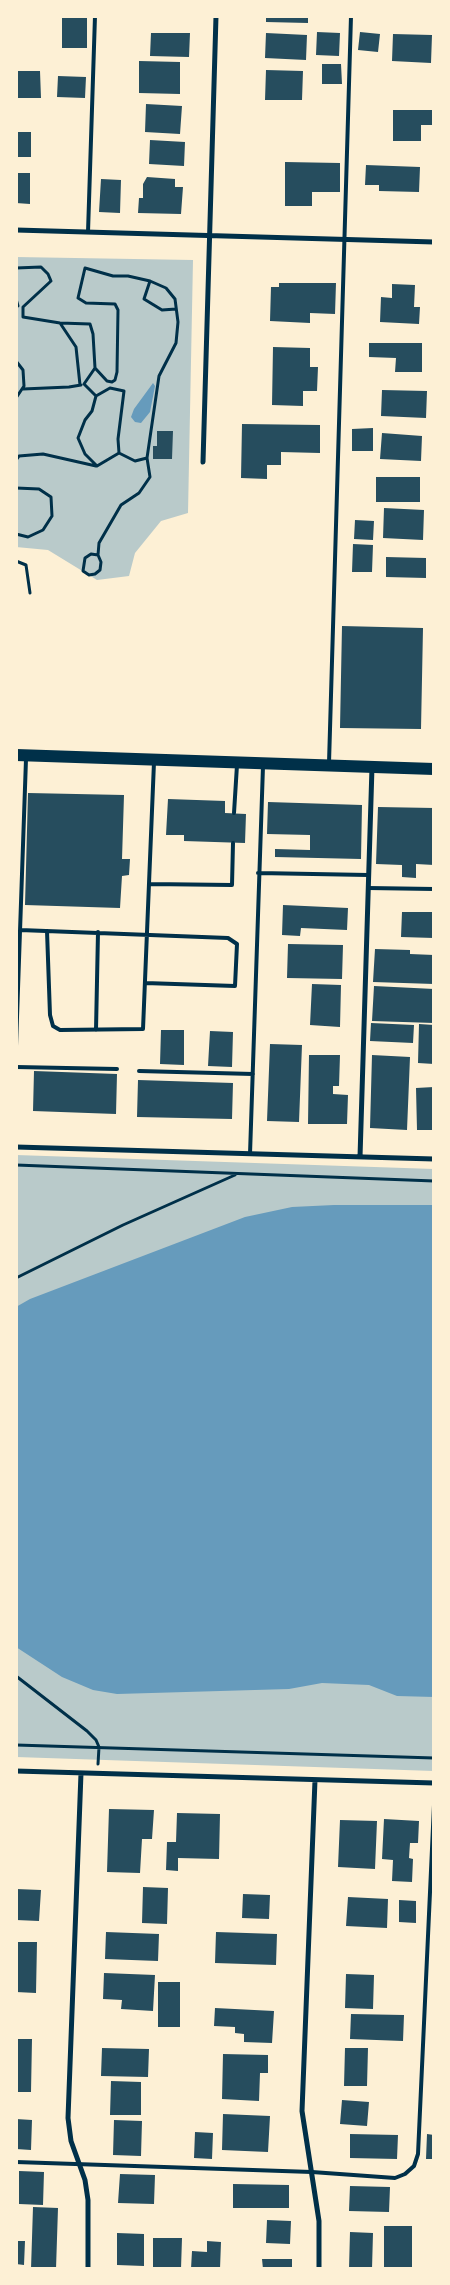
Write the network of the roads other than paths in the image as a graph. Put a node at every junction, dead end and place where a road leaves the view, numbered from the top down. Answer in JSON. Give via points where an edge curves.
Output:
{"nodes":[{"id":1,"x":95,"y":16,"type":"edge"},
{"id":2,"x":216,"y":16,"type":"edge"},
{"id":3,"x":351,"y":16,"type":"edge"},
{"id":4,"x":16,"y":230,"type":"edge"},
{"id":5,"x":88,"y":232,"type":"junction"},
{"id":6,"x":210,"y":236,"type":"junction"},
{"id":7,"x":344,"y":240,"type":"junction"},
{"id":8,"x":434,"y":242,"type":"edge"},
{"id":9,"x":204,"y":462,"type":"dead end"},
{"id":10,"x":21,"y":755,"type":"edge"},
{"id":11,"x":154,"y":760,"type":"junction"},
{"id":12,"x":237,"y":762,"type":"junction"},
{"id":13,"x":263,"y":763,"type":"junction"},
{"id":14,"x":329,"y":766,"type":"junction"},
{"id":15,"x":372,"y":767,"type":"junction"},
{"id":16,"x":434,"y":769,"type":"edge"},
{"id":17,"x":234,"y":813,"type":"dead end"},
{"id":18,"x":233,"y":842,"type":"dead end"},
{"id":19,"x":258,"y":873,"type":"junction"},
{"id":20,"x":368,"y":875,"type":"junction"},
{"id":21,"x":149,"y":884,"type":"junction"},
{"id":22,"x":368,"y":888,"type":"junction"},
{"id":23,"x":434,"y":889,"type":"edge"},
{"id":24,"x":20,"y":930,"type":"junction"},
{"id":25,"x":47,"y":931,"type":"junction"},
{"id":26,"x":98,"y":932,"type":"junction"},
{"id":27,"x":147,"y":935,"type":"junction"},
{"id":28,"x":145,"y":983,"type":"junction"},
{"id":29,"x":96,"y":1030,"type":"junction"},
{"id":30,"x":16,"y":1046,"type":"edge"},
{"id":31,"x":16,"y":1067,"type":"edge"},
{"id":32,"x":117,"y":1069,"type":"dead end"},
{"id":33,"x":138,"y":1071,"type":"dead end"},
{"id":34,"x":252,"y":1074,"type":"junction"},
{"id":35,"x":16,"y":1147,"type":"edge"},
{"id":36,"x":250,"y":1154,"type":"junction"},
{"id":37,"x":360,"y":1157,"type":"junction"},
{"id":38,"x":434,"y":1160,"type":"edge"},
{"id":39,"x":16,"y":1771,"type":"edge"},
{"id":40,"x":81,"y":1773,"type":"junction"},
{"id":41,"x":315,"y":1780,"type":"junction"},
{"id":42,"x":434,"y":1783,"type":"edge"},
{"id":43,"x":434,"y":1805,"type":"edge"},
{"id":44,"x":16,"y":2162,"type":"edge"},
{"id":45,"x":79,"y":2165,"type":"junction"},
{"id":46,"x":312,"y":2172,"type":"junction"},
{"id":47,"x":88,"y":2269,"type":"edge"},
{"id":48,"x":319,"y":2269,"type":"edge"}],
"edges":[{"from":1,"to":5,"type":"lane"},
{"from":2,"to":6,"type":"street"},
{"from":3,"to":7,"type":"lane"},
{"from":4,"to":5,"type":"street"},
{"from":5,"to":6,"type":"street"},
{"from":6,"to":7,"type":"street"},
{"from":6,"to":9,"type":"street"},
{"from":7,"to":8,"type":"street"},
{"from":7,"to":14,"type":"lane"},
{"from":10,"to":11,"type":"main road"},
{"from":10,"to":24,"type":"lane"},
{"from":11,"to":12,"type":"main road"},
{"from":11,"to":21,"type":"lane"},
{"from":12,"to":13,"type":"main road"},
{"from":12,"to":17,"type":"lane"},
{"from":13,"to":14,"type":"main road"},
{"from":13,"to":19,"type":"lane"},
{"from":14,"to":15,"type":"main road"},
{"from":15,"to":16,"type":"main road"},
{"from":15,"to":20,"type":"street"},
{"from":18,"to":21,"type":"lane","via":[[232,885]]},
{"from":19,"to":20,"type":"lane"},
{"from":19,"to":34,"type":"lane"},
{"from":20,"to":22,"type":"street"},
{"from":21,"to":27,"type":"lane"},
{"from":22,"to":23,"type":"lane"},
{"from":22,"to":37,"type":"street"},
{"from":24,"to":25,"type":"lane"},
{"from":24,"to":30,"type":"lane"},
{"from":25,"to":26,"type":"lane"},
{"from":25,"to":29,"type":"lane","via":[[50,1015],[54,1026],[60,1030]]},
{"from":26,"to":27,"type":"lane"},
{"from":26,"to":29,"type":"lane"},
{"from":27,"to":28,"type":"lane"},
{"from":27,"to":28,"type":"lane","via":[[228,938],[237,944],[235,986]]},
{"from":28,"to":29,"type":"lane","via":[[143,1029]]},
{"from":31,"to":32,"type":"lane"},
{"from":33,"to":34,"type":"lane"},
{"from":34,"to":36,"type":"lane"},
{"from":35,"to":36,"type":"street"},
{"from":36,"to":37,"type":"street"},
{"from":37,"to":38,"type":"street"},
{"from":39,"to":40,"type":"street"},
{"from":40,"to":41,"type":"street"},
{"from":40,"to":45,"type":"street","via":[[68,2118]]},
{"from":41,"to":42,"type":"street"},
{"from":41,"to":46,"type":"street","via":[[302,2112]]},
{"from":43,"to":46,"type":"lane","via":[[418,2154],[414,2166],[395,2178]]},
{"from":44,"to":45,"type":"lane"},
{"from":45,"to":46,"type":"lane"},
{"from":45,"to":47,"type":"street","via":[[88,2200]]},
{"from":46,"to":48,"type":"street","via":[[319,2221]]}]}
